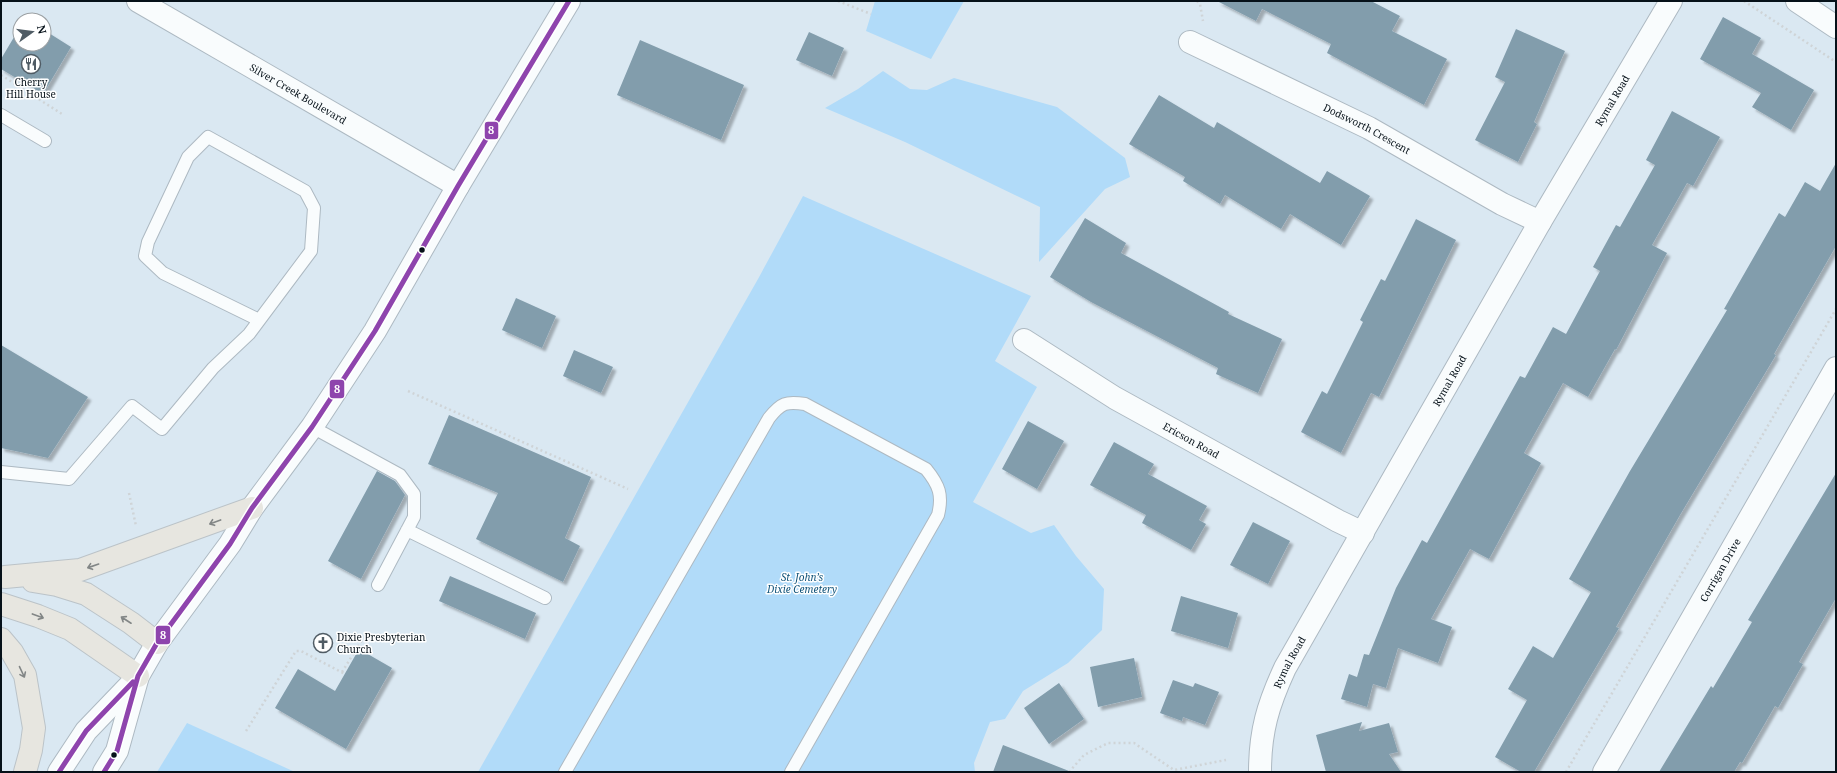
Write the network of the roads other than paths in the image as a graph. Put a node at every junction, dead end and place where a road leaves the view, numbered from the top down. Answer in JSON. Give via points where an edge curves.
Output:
{"nodes":[{"id":1,"x":138,"y":1,"type":"edge"},
{"id":2,"x":569,"y":1,"type":"edge"},
{"id":3,"x":1671,"y":1,"type":"edge"},
{"id":4,"x":1797,"y":1,"type":"edge"},
{"id":5,"x":1836,"y":26,"type":"edge"},
{"id":6,"x":1190,"y":42,"type":"dead end"},
{"id":7,"x":1,"y":115,"type":"edge"},
{"id":8,"x":45,"y":141,"type":"dead end"},
{"id":9,"x":458,"y":186,"type":"junction"},
{"id":10,"x":1540,"y":222,"type":"junction"},
{"id":11,"x":259,"y":320,"type":"junction"},
{"id":12,"x":1024,"y":340,"type":"dead end"},
{"id":13,"x":1836,"y":368,"type":"edge"},
{"id":14,"x":312,"y":427,"type":"junction"},
{"id":15,"x":1,"y":472,"type":"edge"},
{"id":16,"x":252,"y":508,"type":"junction"},
{"id":17,"x":407,"y":530,"type":"junction"},
{"id":18,"x":1363,"y":533,"type":"junction"},
{"id":19,"x":3,"y":577,"type":"edge"},
{"id":20,"x":378,"y":585,"type":"dead end"},
{"id":21,"x":545,"y":598,"type":"dead end"},
{"id":22,"x":1,"y":604,"type":"edge"},
{"id":23,"x":1,"y":639,"type":"edge"},
{"id":24,"x":157,"y":643,"type":"junction"},
{"id":25,"x":138,"y":676,"type":"junction"},
{"id":26,"x":25,"y":772,"type":"edge"},
{"id":27,"x":59,"y":772,"type":"edge"},
{"id":28,"x":104,"y":772,"type":"edge"},
{"id":29,"x":565,"y":772,"type":"edge"},
{"id":30,"x":791,"y":772,"type":"edge"},
{"id":31,"x":1260,"y":772,"type":"edge"},
{"id":32,"x":1604,"y":772,"type":"edge"}],
"edges":[{"from":1,"to":9,"type":"street","name":"Silver Creek Boulevard"},
{"from":2,"to":9,"type":"street"},
{"from":3,"to":10,"type":"street","name":"Rymal Road"},
{"from":4,"to":5,"type":"street"},
{"from":6,"to":10,"type":"street","name":"Dodsworth Crescent","via":[[1369,128],[1502,204]]},
{"from":7,"to":8,"type":"lane"},
{"from":9,"to":14,"type":"street","via":[[375,331]]},
{"from":10,"to":18,"type":"street","name":"Rymal Road"},
{"from":11,"to":11,"type":"lane","via":[[311,251],[314,208],[305,191],[208,137],[188,157],[148,242],[145,256],[163,273]]},
{"from":11,"to":15,"type":"lane","via":[[249,334],[213,368],[162,428],[132,406],[69,479]]},
{"from":12,"to":18,"type":"street","name":"Ericson Road","via":[[1115,398],[1338,522]]},
{"from":13,"to":32,"type":"street","name":"Corrigan Drive"},
{"from":14,"to":16,"type":"street"},
{"from":14,"to":17,"type":"lane","via":[[400,475],[414,494],[414,517]]},
{"from":16,"to":19,"type":"main road","one_way":true,"via":[[80,570]]},
{"from":16,"to":24,"type":"street","via":[[230,544]]},
{"from":17,"to":20,"type":"lane"},
{"from":17,"to":21,"type":"lane"},
{"from":18,"to":31,"type":"street","name":"Rymal Road","via":[[1312,619],[1273,694],[1260,745]]},
{"from":24,"to":19,"type":"main road","one_way":true,"via":[[86,594],[57,585]]},
{"from":22,"to":25,"type":"main road","one_way":true,"via":[[70,629]]},
{"from":23,"to":26,"type":"main road","one_way":true,"via":[[25,675],[34,728]]},
{"from":24,"to":25,"type":"street"},
{"from":25,"to":27,"type":"street","via":[[86,731]]},
{"from":25,"to":28,"type":"street","via":[[117,751]]},
{"from":29,"to":30,"type":"lane","via":[[769,418],[779,407],[791,401],[805,404],[926,469],[935,480],[941,502],[938,515]]}]}
